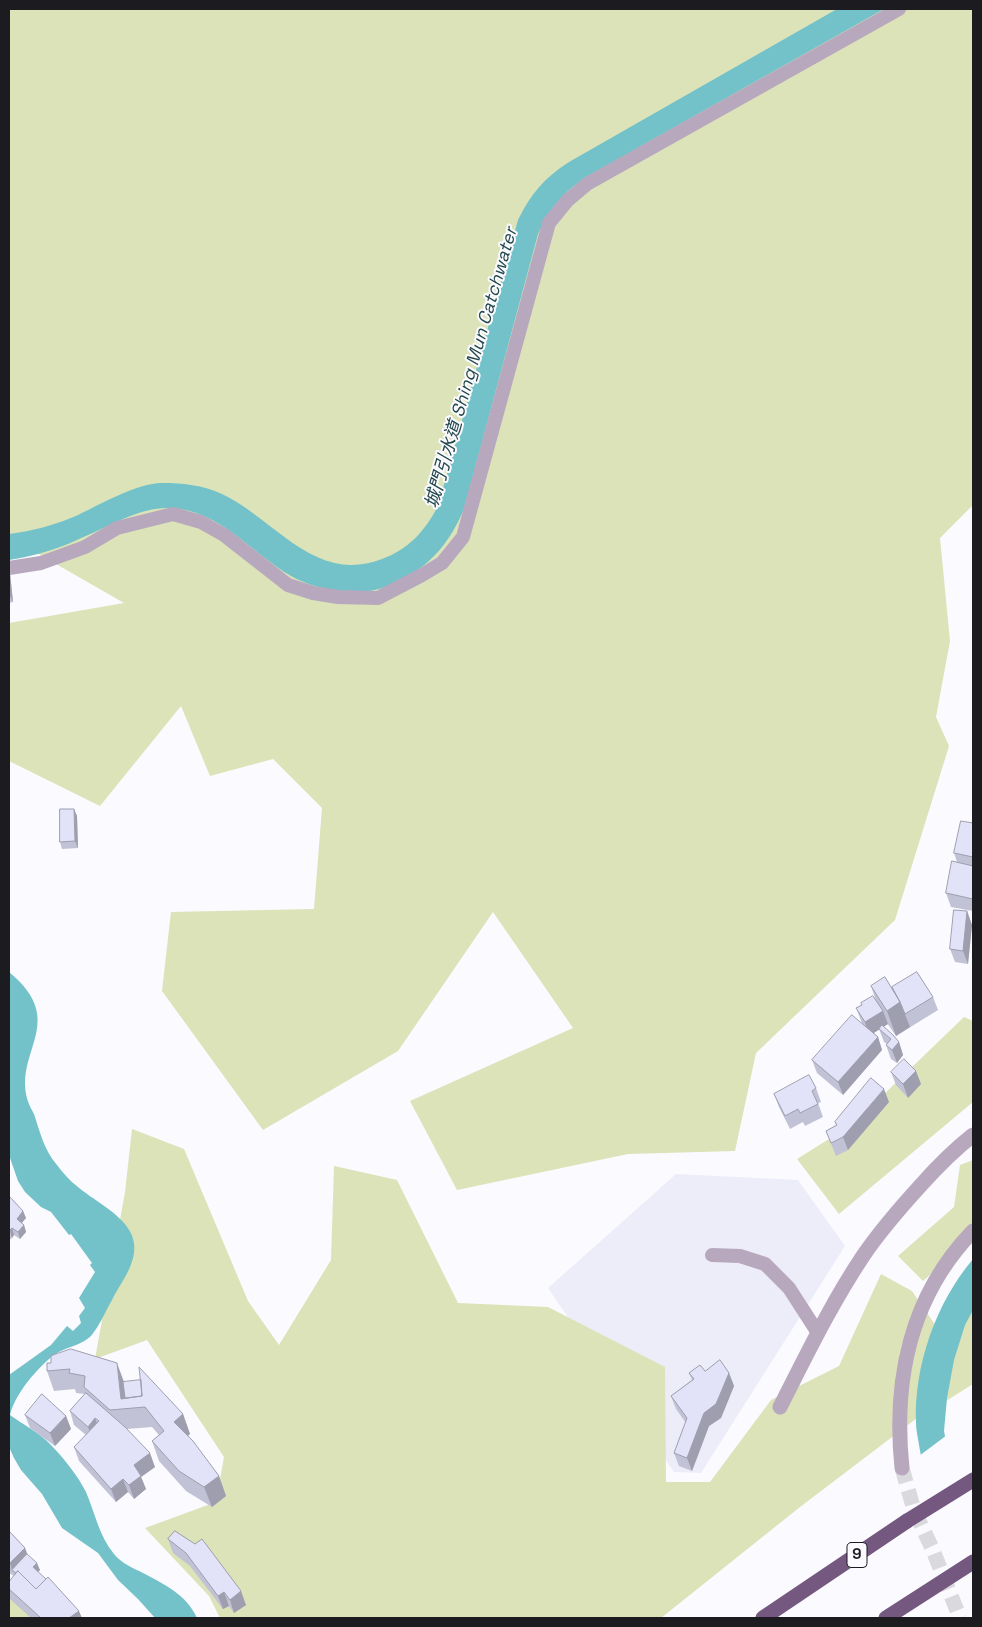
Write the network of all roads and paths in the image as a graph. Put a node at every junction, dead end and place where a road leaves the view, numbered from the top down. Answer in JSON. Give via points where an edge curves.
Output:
{"nodes":[{"id":1,"x":899,"y":9,"type":"edge"},
{"id":2,"x":9,"y":568,"type":"edge"},
{"id":3,"x":973,"y":1135,"type":"edge"},
{"id":4,"x":973,"y":1231,"type":"edge"},
{"id":5,"x":712,"y":1255,"type":"dead end"},
{"id":6,"x":818,"y":1333,"type":"junction"},
{"id":7,"x":780,"y":1407,"type":"dead end"},
{"id":8,"x":902,"y":1468,"type":"tunnel mouth"},
{"id":9,"x":973,"y":1480,"type":"edge"},
{"id":10,"x":973,"y":1562,"type":"edge"},
{"id":11,"x":763,"y":1618,"type":"edge"},
{"id":12,"x":886,"y":1618,"type":"edge"}],
"edges":[{"from":1,"to":2,"type":"lane","via":[[587,184],[548,223],[463,537],[442,562],[422,575],[378,598],[313,593],[288,585],[224,535],[201,522],[173,514],[117,528],[85,547],[41,563]]},
{"from":3,"to":6,"type":"street","via":[[936,1168],[892,1216],[863,1257]]},
{"from":4,"to":8,"type":"street","via":[[952,1256],[924,1303],[908,1348],[900,1395]]},
{"from":5,"to":6,"type":"lane","via":[[740,1256],[766,1264],[788,1288]]},
{"from":6,"to":7,"type":"street"},
{"from":9,"to":11,"type":"highway","number":"9","bridge":true},
{"from":10,"to":12,"type":"highway","bridge":true}]}
